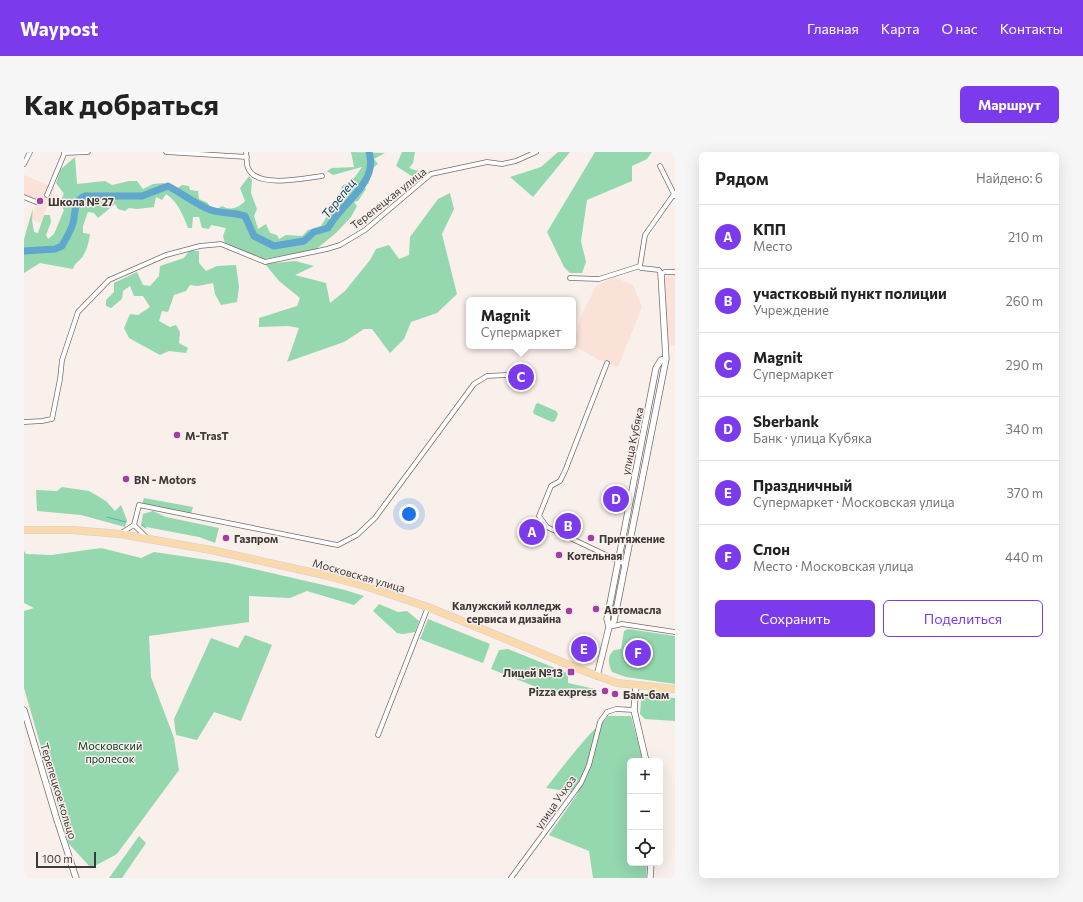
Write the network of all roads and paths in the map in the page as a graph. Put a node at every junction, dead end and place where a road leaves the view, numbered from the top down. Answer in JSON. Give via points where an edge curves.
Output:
{"nodes":[{"id":1,"x":30,"y":152,"type":"edge"},
{"id":2,"x":64,"y":152,"type":"edge"},
{"id":3,"x":88,"y":152,"type":"edge"},
{"id":4,"x":166,"y":152,"type":"edge"},
{"id":5,"x":246,"y":152,"type":"edge"},
{"id":6,"x":536,"y":152,"type":"edge"},
{"id":7,"x":247,"y":157,"type":"junction"},
{"id":8,"x":24,"y":164,"type":"edge"},
{"id":9,"x":660,"y":166,"type":"dead end"},
{"id":10,"x":322,"y":176,"type":"dead end"},
{"id":11,"x":47,"y":195,"type":"dead end"},
{"id":12,"x":674,"y":195,"type":"edge"},
{"id":13,"x":24,"y":197,"type":"edge"},
{"id":14,"x":36,"y":202,"type":"dead end"},
{"id":15,"x":640,"y":266,"type":"junction"},
{"id":16,"x":675,"y":272,"type":"edge"},
{"id":17,"x":661,"y":274,"type":"junction"},
{"id":18,"x":570,"y":278,"type":"dead end"},
{"id":19,"x":666,"y":359,"type":"junction"},
{"id":20,"x":607,"y":363,"type":"dead end"},
{"id":21,"x":506,"y":375,"type":"dead end"},
{"id":22,"x":24,"y":422,"type":"edge"},
{"id":23,"x":134,"y":525,"type":"junction"},
{"id":24,"x":24,"y":530,"type":"edge"},
{"id":25,"x":120,"y":534,"type":"junction"},
{"id":26,"x":147,"y":539,"type":"junction"},
{"id":27,"x":619,"y":559,"type":"junction"},
{"id":28,"x":625,"y":564,"type":"junction"},
{"id":29,"x":428,"y":607,"type":"junction"},
{"id":30,"x":609,"y":627,"type":"junction"},
{"id":31,"x":675,"y":632,"type":"edge"},
{"id":32,"x":597,"y":676,"type":"junction"},
{"id":33,"x":636,"y":685,"type":"junction"},
{"id":34,"x":675,"y":689,"type":"edge"},
{"id":35,"x":24,"y":710,"type":"edge"},
{"id":36,"x":634,"y":710,"type":"junction"},
{"id":37,"x":378,"y":735,"type":"dead end"},
{"id":38,"x":645,"y":758,"type":"edge"},
{"id":39,"x":651,"y":866,"type":"edge"},
{"id":40,"x":76,"y":878,"type":"edge"},
{"id":41,"x":511,"y":878,"type":"edge"},
{"id":42,"x":650,"y":878,"type":"edge"}],
"edges":[{"from":1,"to":8,"type":"street"},
{"from":2,"to":3,"type":"street"},
{"from":2,"to":11,"type":"street"},
{"from":4,"to":7,"type":"street"},
{"from":5,"to":7,"type":"street"},
{"from":6,"to":22,"type":"street","name":"Терепецкая улица","via":[[502,164],[487,162],[431,174],[365,230],[327,250],[265,262],[220,244],[200,246],[166,255],[108,280],[78,312],[62,360],[52,419]]},
{"from":7,"to":10,"type":"street","via":[[252,174],[278,182]]},
{"from":9,"to":12,"type":"street"},
{"from":12,"to":15,"type":"street","via":[[645,235]]},
{"from":13,"to":14,"type":"street"},
{"from":15,"to":17,"type":"street","via":[[659,270]]},
{"from":15,"to":18,"type":"street","via":[[599,279]]},
{"from":16,"to":17,"type":"street"},
{"from":17,"to":19,"type":"street","name":"улица Кубяка"},
{"from":19,"to":27,"type":"street","name":"улица Кубяка","via":[[661,360],[656,368]]},
{"from":19,"to":28,"type":"street","name":"улица Кубяка"},
{"from":20,"to":27,"type":"street","via":[[565,471],[560,481],[551,486],[539,516],[547,527],[586,547]]},
{"from":21,"to":23,"type":"street","via":[[487,376],[474,384],[376,518],[364,531],[338,544],[291,538],[139,505]]},
{"from":23,"to":25,"type":"street"},
{"from":23,"to":26,"type":"street"},
{"from":24,"to":25,"type":"main road","name":"Московская улица"},
{"from":25,"to":26,"type":"main road","name":"Московская улица"},
{"from":26,"to":29,"type":"main road","name":"Московская улица","via":[[324,575]]},
{"from":27,"to":28,"type":"street"},
{"from":27,"to":30,"type":"street","name":"улица Кубяка","via":[[607,619]]},
{"from":28,"to":30,"type":"street","name":"улица Кубяка","via":[[614,621]]},
{"from":29,"to":32,"type":"main road","name":"Московская улица"},
{"from":29,"to":37,"type":"street"},
{"from":30,"to":31,"type":"street","via":[[622,624]]},
{"from":30,"to":32,"type":"street","name":"улица Кубяка"},
{"from":32,"to":33,"type":"main road","name":"Московская улица","via":[[617,683]]},
{"from":33,"to":34,"type":"main road","name":"Московская улица"},
{"from":33,"to":36,"type":"street"},
{"from":35,"to":40,"type":"street","name":"Терепецкое кольцо"},
{"from":36,"to":38,"type":"street"},
{"from":36,"to":41,"type":"street","name":"улица Учхоз","via":[[607,712],[600,722],[589,765],[581,783]]},
{"from":39,"to":42,"type":"street"}]}
